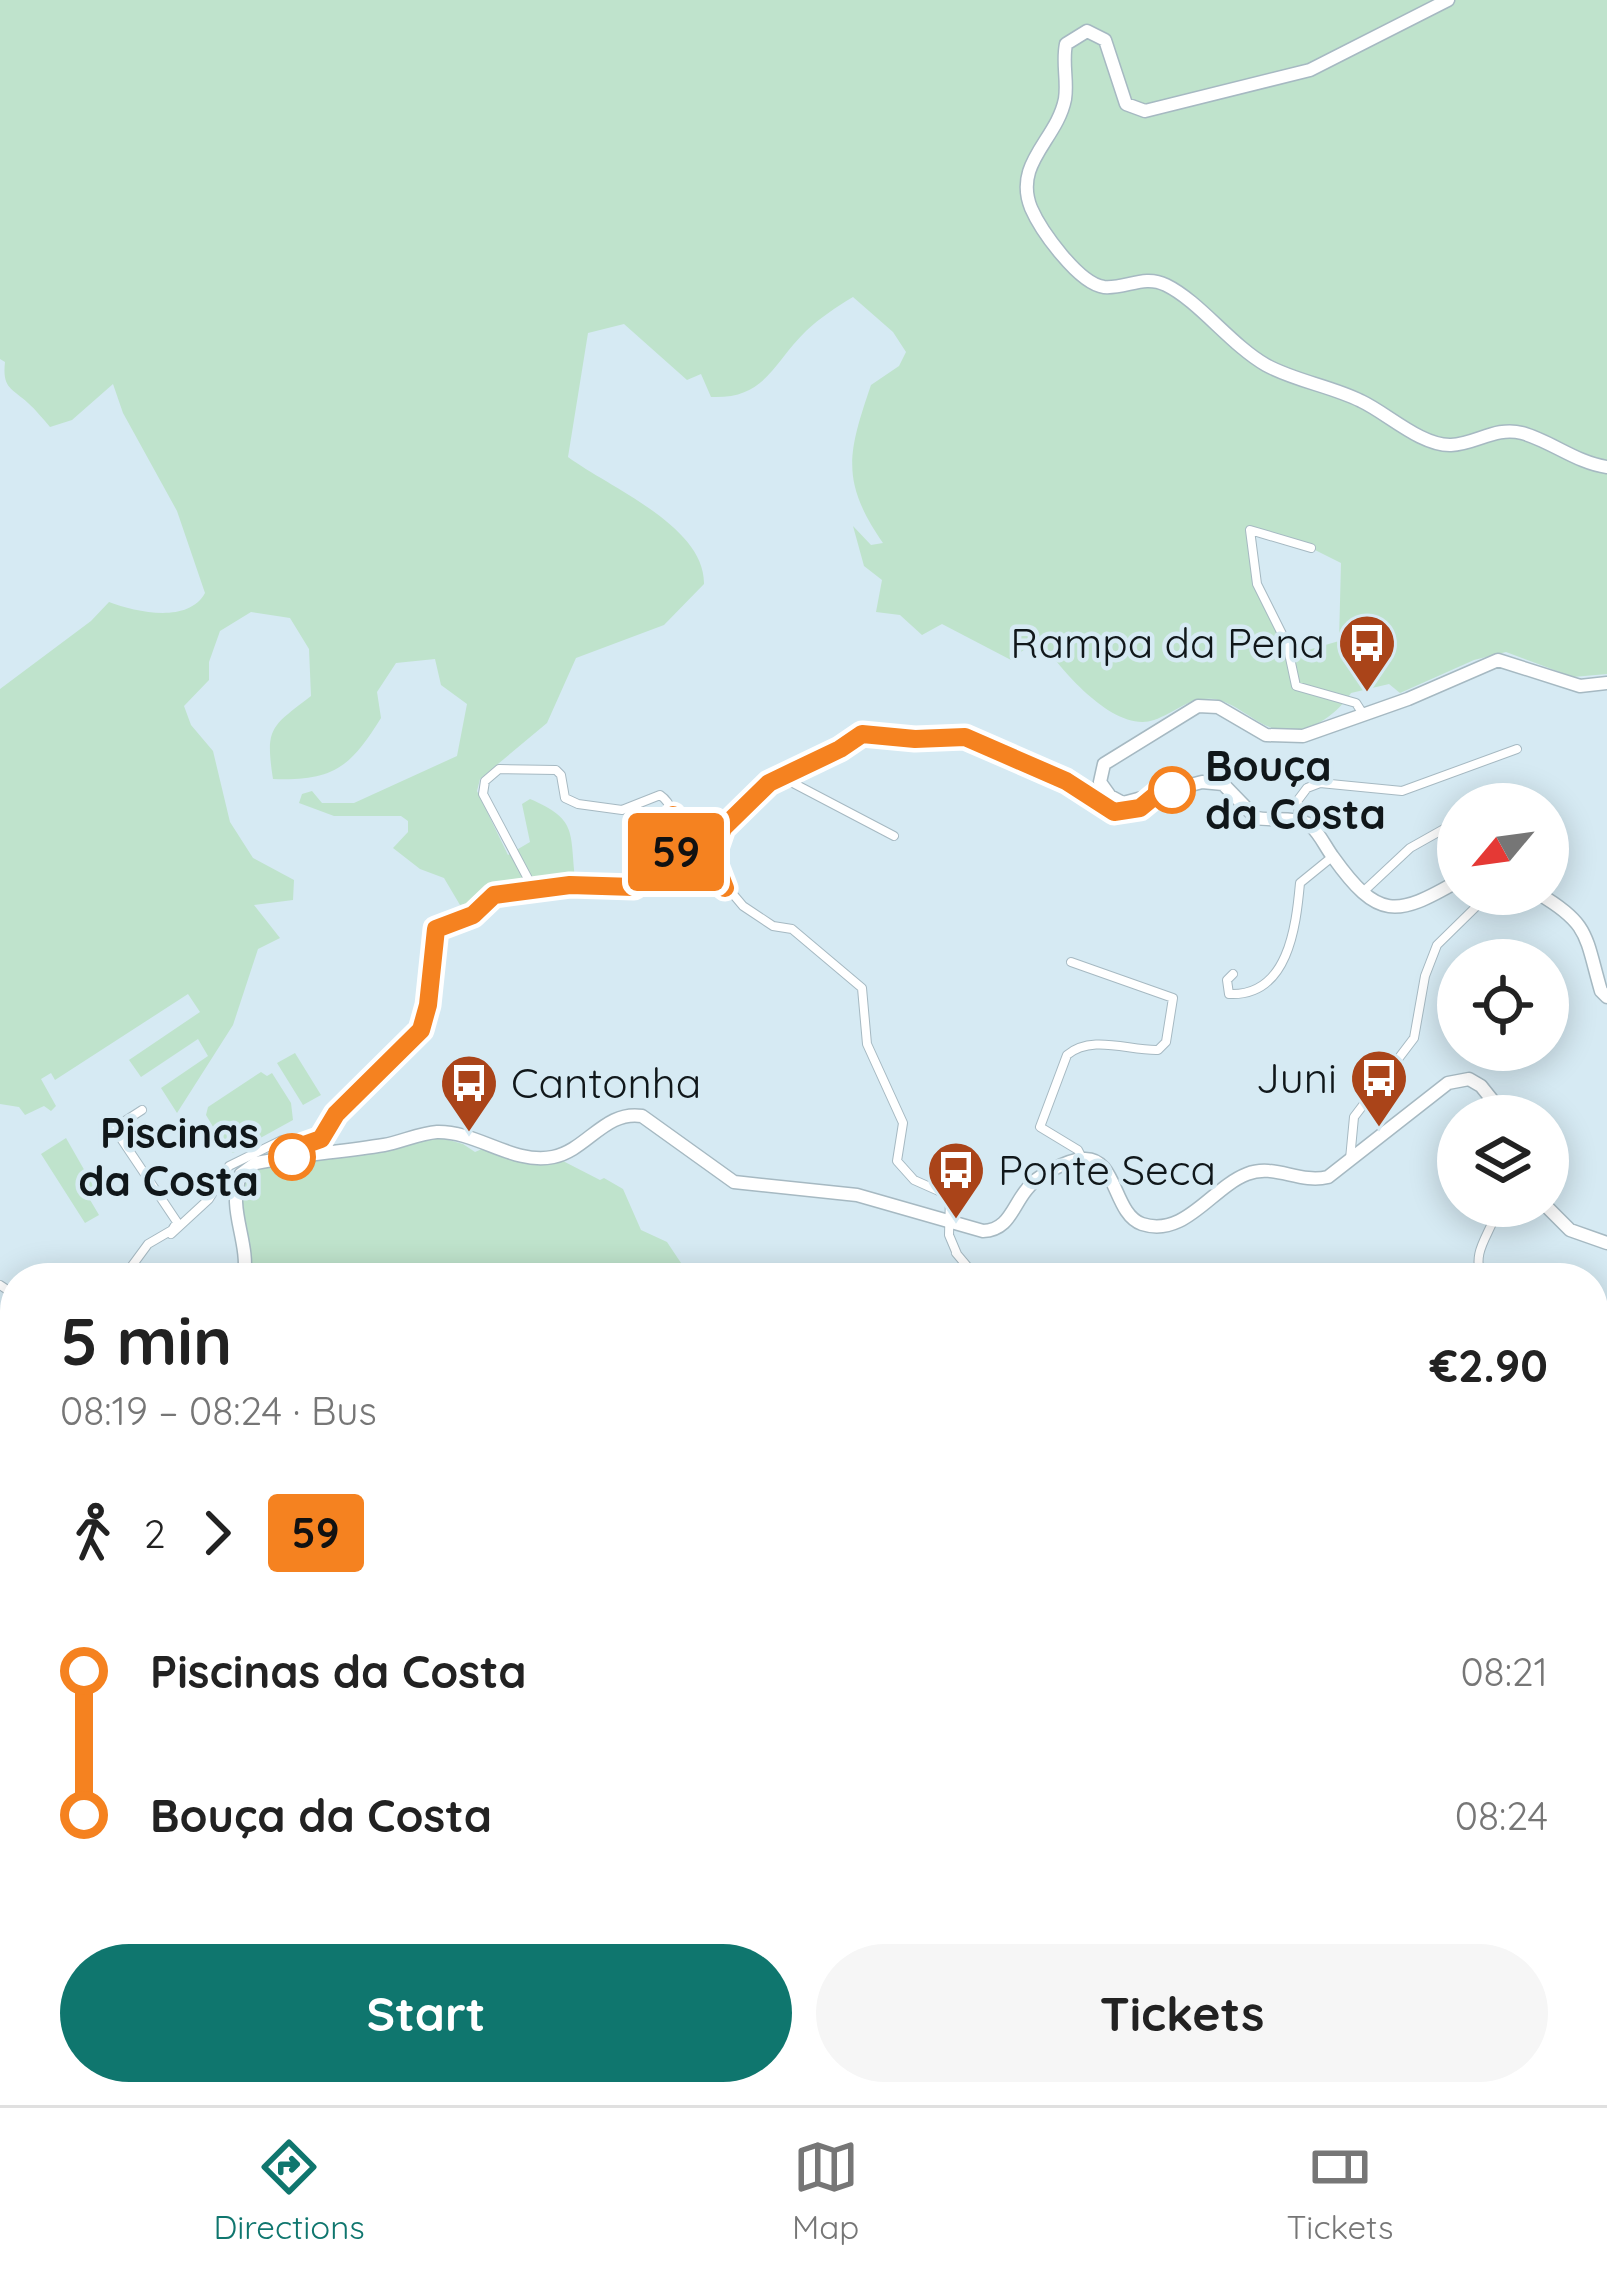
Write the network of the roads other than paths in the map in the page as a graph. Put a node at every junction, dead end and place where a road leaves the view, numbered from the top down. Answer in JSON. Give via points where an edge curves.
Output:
{"nodes":[{"id":1,"x":1448,"y":0,"type":"edge"},
{"id":2,"x":1607,"y":466,"type":"edge"},
{"id":3,"x":1311,"y":548,"type":"dead end"},
{"id":4,"x":1607,"y":683,"type":"edge"},
{"id":5,"x":1364,"y":715,"type":"junction"},
{"id":6,"x":1517,"y":748,"type":"dead end"},
{"id":7,"x":786,"y":774,"type":"junction"},
{"id":8,"x":1157,"y":794,"type":"junction"},
{"id":9,"x":673,"y":815,"type":"junction"},
{"id":10,"x":1299,"y":820,"type":"junction"},
{"id":11,"x":1437,"y":833,"type":"edge"},
{"id":12,"x":894,"y":836,"type":"dead end"},
{"id":13,"x":1333,"y":857,"type":"junction"},
{"id":14,"x":725,"y":888,"type":"junction"},
{"id":15,"x":534,"y":890,"type":"junction"},
{"id":16,"x":1363,"y":892,"type":"junction"},
{"id":17,"x":1437,"y":893,"type":"edge"},
{"id":18,"x":1569,"y":912,"type":"edge"},
{"id":19,"x":1467,"y":915,"type":"edge"},
{"id":20,"x":1071,"y":962,"type":"dead end"},
{"id":21,"x":1233,"y":974,"type":"dead end"},
{"id":22,"x":1607,"y":997,"type":"edge"},
{"id":23,"x":1488,"y":1095,"type":"edge"},
{"id":24,"x":142,"y":1109,"type":"dead end"},
{"id":25,"x":306,"y":1142,"type":"junction"},
{"id":26,"x":284,"y":1157,"type":"junction"},
{"id":27,"x":1082,"y":1158,"type":"junction"},
{"id":28,"x":1350,"y":1160,"type":"junction"},
{"id":29,"x":932,"y":1217,"type":"junction"},
{"id":30,"x":948,"y":1222,"type":"junction"},
{"id":31,"x":1489,"y":1227,"type":"edge"},
{"id":32,"x":1567,"y":1227,"type":"edge"},
{"id":33,"x":159,"y":1238,"type":"junction"},
{"id":34,"x":1607,"y":1243,"type":"edge"},
{"id":35,"x":957,"y":1254,"type":"junction"},
{"id":36,"x":134,"y":1263,"type":"edge"},
{"id":37,"x":246,"y":1263,"type":"edge"},
{"id":38,"x":964,"y":1263,"type":"edge"},
{"id":39,"x":1475,"y":1263,"type":"edge"}],
"edges":[{"from":1,"to":2,"type":"street","via":[[1310,70],[1144,111],[1126,104],[1105,40],[1087,31],[1066,44],[1060,117],[1025,181],[1032,209],[1088,283],[1106,288],[1149,279],[1169,286],[1269,367],[1360,400],[1416,433],[1447,446],[1504,430]]},
{"from":3,"to":5,"type":"street","via":[[1250,530],[1257,584],[1287,644],[1296,686],[1356,703]]},
{"from":4,"to":5,"type":"street","via":[[1580,686],[1498,660]]},
{"from":5,"to":8,"type":"street","via":[[1284,738],[1218,707],[1198,706],[1104,764],[1100,782],[1110,796],[1123,802]]},
{"from":6,"to":10,"type":"street","via":[[1402,791],[1320,783],[1298,800]]},
{"from":7,"to":8,"type":"street","via":[[862,734],[965,737],[1066,781],[1114,812],[1140,808]]},
{"from":7,"to":12,"type":"street"},
{"from":7,"to":14,"type":"street","via":[[755,793],[716,841]]},
{"from":8,"to":10,"type":"street","via":[[1223,784],[1256,818]]},
{"from":9,"to":14,"type":"street","via":[[679,862]]},
{"from":9,"to":15,"type":"street","via":[[645,883]]},
{"from":9,"to":15,"type":"street","via":[[660,795],[605,809],[565,798],[556,770],[500,770],[484,781],[483,794]]},
{"from":10,"to":13,"type":"street"},
{"from":11,"to":16,"type":"street"},
{"from":13,"to":16,"type":"street"},
{"from":13,"to":21,"type":"street","via":[[1300,883],[1295,939],[1271,978],[1228,994]]},
{"from":14,"to":30,"type":"street","via":[[760,918],[792,929],[862,988],[867,1044],[904,1123],[896,1161],[914,1180],[950,1196]]},
{"from":15,"to":25,"type":"street","via":[[494,895],[473,915],[436,929],[421,1030],[321,1139]]},
{"from":16,"to":17,"type":"street","via":[[1398,908]]},
{"from":18,"to":22,"type":"street","via":[[1582,926]]},
{"from":19,"to":28,"type":"street","via":[[1436,945],[1414,1038],[1354,1117]]},
{"from":20,"to":27,"type":"street","via":[[1172,998],[1158,1050],[1108,1044],[1067,1054],[1040,1127]]},
{"from":23,"to":28,"type":"street","via":[[1469,1079],[1448,1083]]},
{"from":24,"to":33,"type":"street","via":[[114,1128],[177,1222]]},
{"from":25,"to":26,"type":"street"},
{"from":25,"to":33,"type":"street","via":[[282,1140],[229,1166],[177,1233]]},
{"from":26,"to":29,"type":"street","via":[[435,1132],[548,1158],[627,1113],[734,1182],[857,1195]]},
{"from":26,"to":37,"type":"street","via":[[256,1162],[234,1191]]},
{"from":27,"to":28,"type":"street","via":[[1106,1171],[1124,1212],[1151,1226],[1171,1225],[1262,1168],[1311,1181]]},
{"from":27,"to":30,"type":"street","via":[[1029,1186],[996,1231]]},
{"from":29,"to":30,"type":"street"},
{"from":29,"to":35,"type":"street"},
{"from":30,"to":35,"type":"street"},
{"from":31,"to":39,"type":"street"},
{"from":32,"to":34,"type":"street"},
{"from":33,"to":36,"type":"street"},
{"from":35,"to":38,"type":"street"}]}
